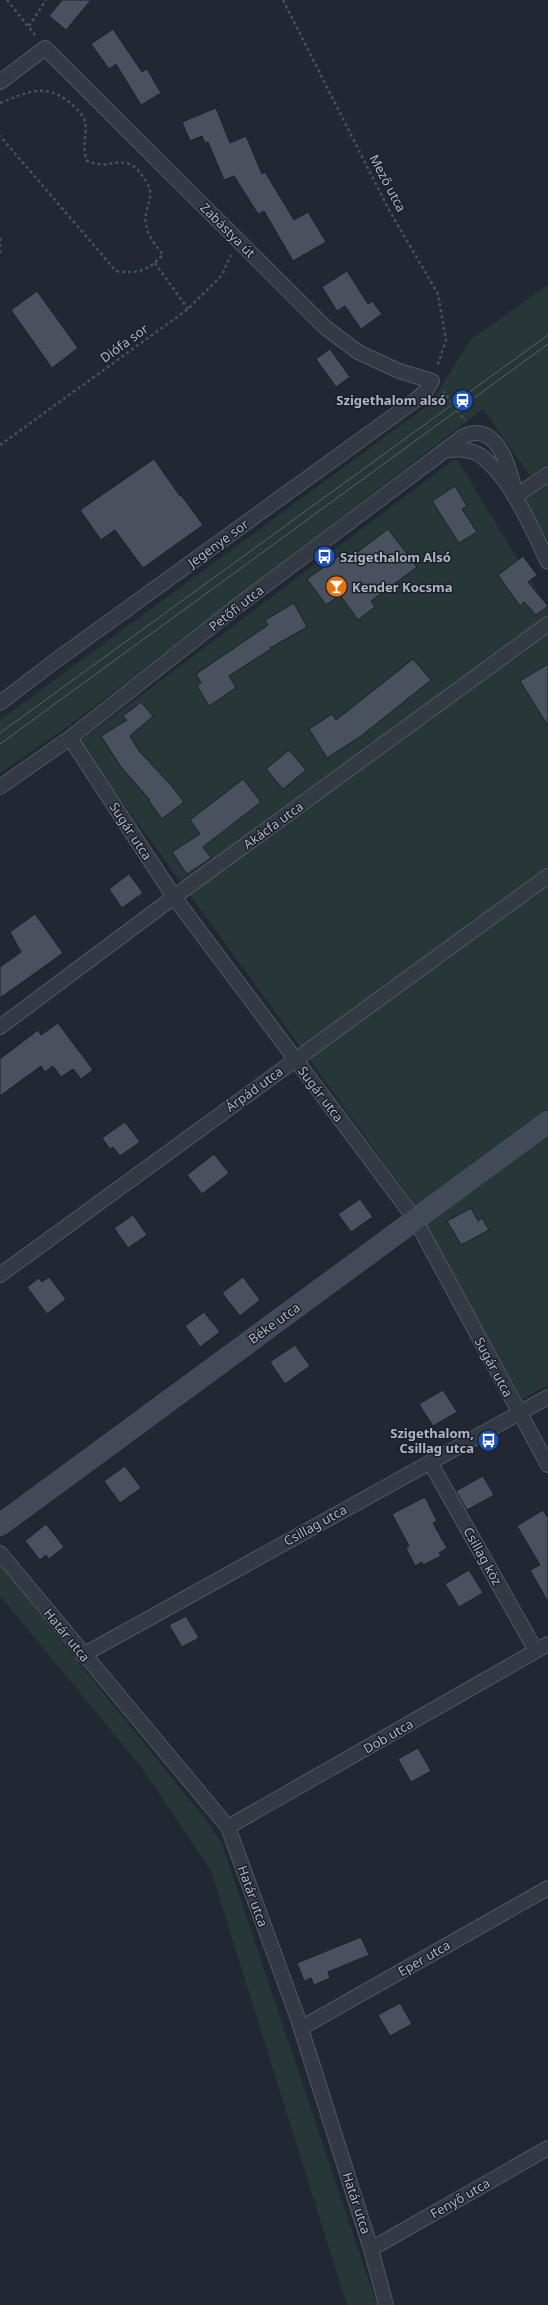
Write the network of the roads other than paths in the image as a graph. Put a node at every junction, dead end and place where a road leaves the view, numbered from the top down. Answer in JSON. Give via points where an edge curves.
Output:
{"nodes":[{"id":1,"x":0,"y":82,"type":"edge"},
{"id":2,"x":432,"y":381,"type":"joint"},
{"id":3,"x":444,"y":451,"type":"junction"},
{"id":4,"x":548,"y":474,"type":"edge"},
{"id":5,"x":516,"y":496,"type":"junction"},
{"id":6,"x":548,"y":562,"type":"edge"},
{"id":7,"x":548,"y":624,"type":"edge"},
{"id":8,"x":0,"y":703,"type":"edge"},
{"id":9,"x":70,"y":738,"type":"junction"},
{"id":10,"x":0,"y":787,"type":"edge"},
{"id":11,"x":548,"y":876,"type":"edge"},
{"id":12,"x":174,"y":897,"type":"junction"},
{"id":13,"x":0,"y":1027,"type":"edge"},
{"id":14,"x":295,"y":1060,"type":"junction"},
{"id":15,"x":548,"y":1122,"type":"edge"},
{"id":16,"x":415,"y":1219,"type":"junction"},
{"id":17,"x":0,"y":1275,"type":"edge"},
{"id":18,"x":548,"y":1397,"type":"edge"},
{"id":19,"x":518,"y":1413,"type":"junction"},
{"id":20,"x":430,"y":1462,"type":"junction"},
{"id":21,"x":548,"y":1465,"type":"edge"},
{"id":22,"x":0,"y":1525,"type":"edge"},
{"id":23,"x":0,"y":1553,"type":"edge"},
{"id":24,"x":542,"y":1648,"type":"edge"},
{"id":25,"x":83,"y":1655,"type":"junction"},
{"id":26,"x":228,"y":1827,"type":"junction"},
{"id":27,"x":548,"y":1888,"type":"edge"},
{"id":28,"x":301,"y":2028,"type":"junction"},
{"id":29,"x":548,"y":2148,"type":"edge"},
{"id":30,"x":371,"y":2249,"type":"junction"},
{"id":31,"x":386,"y":2305,"type":"edge"}],
"edges":[{"from":1,"to":2,"type":"street","name":"Zabástya út","via":[[45,48],[326,328],[358,352],[399,371]]},
{"from":2,"to":8,"type":"street","name":"Jegenye sor","via":[[417,399]]},
{"from":3,"to":5,"type":"street","via":[[463,449],[486,459]]},
{"from":3,"to":5,"type":"street","name":"Petőfi utca","via":[[469,434],[492,440],[503,454],[511,471]]},
{"from":3,"to":9,"type":"street","name":"Petőfi utca","via":[[236,607]]},
{"from":4,"to":5,"type":"street"},
{"from":5,"to":6,"type":"street"},
{"from":7,"to":12,"type":"street","name":"Akácfa utca"},
{"from":9,"to":10,"type":"street","name":"Petőfi utca"},
{"from":9,"to":12,"type":"street","name":"Sugár utca"},
{"from":11,"to":14,"type":"street","name":"Árpád utca"},
{"from":12,"to":13,"type":"street","name":"Akácfa utca"},
{"from":12,"to":14,"type":"street","name":"Sugár utca"},
{"from":14,"to":16,"type":"street","name":"Sugár utca"},
{"from":14,"to":17,"type":"street","name":"Árpád utca"},
{"from":15,"to":16,"type":"street","name":"Béke utca"},
{"from":16,"to":19,"type":"street","name":"Sugár utca"},
{"from":16,"to":22,"type":"street","name":"Béke utca"},
{"from":18,"to":19,"type":"street","name":"Csillag utca"},
{"from":19,"to":20,"type":"street","name":"Csillag utca"},
{"from":19,"to":21,"type":"street","name":"Sugár utca"},
{"from":20,"to":24,"type":"street","name":"Csillag köz"},
{"from":20,"to":25,"type":"street","name":"Csillag utca"},
{"from":23,"to":25,"type":"street","name":"Határ utca"},
{"from":24,"to":26,"type":"street","name":"Dob utca"},
{"from":25,"to":26,"type":"street","name":"Határ utca"},
{"from":26,"to":28,"type":"street","name":"Határ utca"},
{"from":27,"to":28,"type":"street","name":"Eper utca"},
{"from":28,"to":30,"type":"street","name":"Határ utca"},
{"from":29,"to":30,"type":"street","name":"Fenyő utca"},
{"from":30,"to":31,"type":"street","name":"Határ utca"}]}
